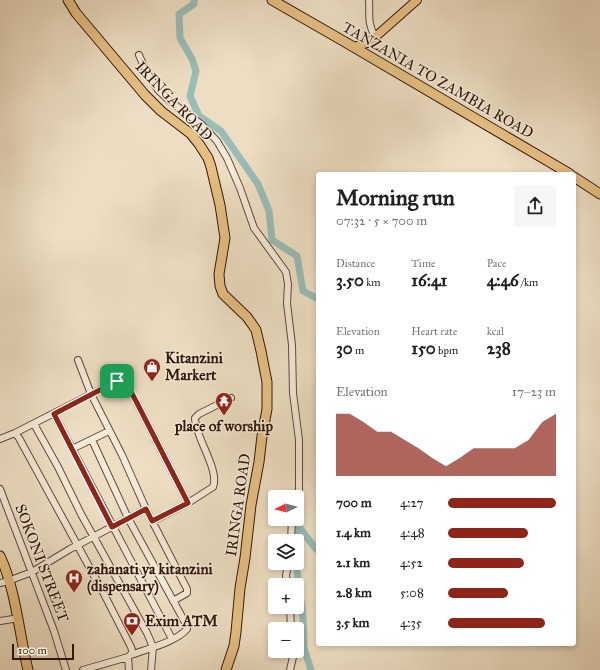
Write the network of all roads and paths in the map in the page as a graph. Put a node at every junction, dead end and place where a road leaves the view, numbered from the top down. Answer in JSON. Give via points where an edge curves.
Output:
{"nodes":[{"id":1,"x":272,"y":0,"type":"edge"},
{"id":2,"x":369,"y":0,"type":"edge"},
{"id":3,"x":417,"y":0,"type":"edge"},
{"id":4,"x":69,"y":3,"type":"edge"},
{"id":5,"x":375,"y":36,"type":"junction"},
{"id":6,"x":354,"y":47,"type":"junction"},
{"id":7,"x":139,"y":55,"type":"dead end"},
{"id":8,"x":567,"y":172,"type":"edge"},
{"id":9,"x":576,"y":178,"type":"edge"},
{"id":10,"x":600,"y":194,"type":"edge"},
{"id":11,"x":78,"y":360,"type":"dead end"},
{"id":12,"x":91,"y":394,"type":"junction"},
{"id":13,"x":231,"y":398,"type":"dead end"},
{"id":14,"x":54,"y":414,"type":"junction"},
{"id":15,"x":34,"y":424,"type":"junction"},
{"id":16,"x":109,"y":431,"type":"junction"},
{"id":17,"x":14,"y":433,"type":"junction"},
{"id":18,"x":0,"y":439,"type":"edge"},
{"id":19,"x":92,"y":440,"type":"junction"},
{"id":20,"x":72,"y":449,"type":"junction"},
{"id":21,"x":0,"y":489,"type":"edge"},
{"id":22,"x":299,"y":490,"type":"edge"},
{"id":23,"x":188,"y":503,"type":"junction"},
{"id":24,"x":146,"y":509,"type":"junction"},
{"id":25,"x":128,"y":518,"type":"junction"},
{"id":26,"x":152,"y":521,"type":"junction"},
{"id":27,"x":112,"y":527,"type":"junction"},
{"id":28,"x":94,"y":537,"type":"junction"},
{"id":29,"x":77,"y":546,"type":"junction"},
{"id":30,"x":0,"y":556,"type":"edge"},
{"id":31,"x":0,"y":568,"type":"edge"},
{"id":32,"x":32,"y":572,"type":"junction"},
{"id":33,"x":4,"y":582,"type":"edge"},
{"id":34,"x":173,"y":601,"type":"junction"},
{"id":35,"x":13,"y":619,"type":"junction"},
{"id":36,"x":0,"y":621,"type":"edge"},
{"id":37,"x":172,"y":639,"type":"junction"},
{"id":38,"x":153,"y":647,"type":"junction"},
{"id":39,"x":130,"y":656,"type":"junction"},
{"id":40,"x":293,"y":658,"type":"edge"},
{"id":41,"x":23,"y":670,"type":"edge"},
{"id":42,"x":28,"y":670,"type":"edge"},
{"id":43,"x":66,"y":670,"type":"edge"},
{"id":44,"x":83,"y":670,"type":"edge"},
{"id":45,"x":129,"y":670,"type":"edge"},
{"id":46,"x":151,"y":670,"type":"edge"},
{"id":47,"x":226,"y":670,"type":"edge"},
{"id":48,"x":290,"y":670,"type":"edge"}],
"edges":[{"from":1,"to":6,"type":"highway","name":"TANZANIA TO ZAMBIA ROAD"},
{"from":2,"to":5,"type":"street","via":[[369,20]]},
{"from":3,"to":5,"type":"main road"},
{"from":4,"to":47,"type":"highway","name":"IRINGA ROAD","via":[[145,95],[191,134],[208,158],[225,238],[219,274],[220,286],[223,294],[247,317],[256,330],[261,351],[267,382],[267,409],[251,505],[234,646]]},
{"from":5,"to":6,"type":"main road","via":[[368,43]]},
{"from":6,"to":8,"type":"highway","name":"TANZANIA TO ZAMBIA ROAD"},
{"from":7,"to":22,"type":"street","via":[[158,90],[202,125],[217,141],[240,188],[254,228],[286,272],[293,393],[299,440]]},
{"from":9,"to":10,"type":"highway"},
{"from":11,"to":12,"type":"street"},
{"from":12,"to":14,"type":"street"},
{"from":12,"to":16,"type":"street"},
{"from":12,"to":23,"type":"street","via":[[117,381],[124,382]]},
{"from":13,"to":23,"type":"street","via":[[195,418],[215,481],[210,490]]},
{"from":14,"to":15,"type":"street"},
{"from":14,"to":20,"type":"street"},
{"from":15,"to":17,"type":"street"},
{"from":15,"to":28,"type":"street"},
{"from":16,"to":19,"type":"street"},
{"from":16,"to":24,"type":"street"},
{"from":17,"to":18,"type":"street"},
{"from":17,"to":29,"type":"street","via":[[30,457]]},
{"from":19,"to":20,"type":"street"},
{"from":19,"to":25,"type":"street"},
{"from":20,"to":27,"type":"street"},
{"from":21,"to":32,"type":"street","name":"SOKONI STREET"},
{"from":23,"to":26,"type":"street"},
{"from":24,"to":25,"type":"street"},
{"from":24,"to":26,"type":"street"},
{"from":25,"to":27,"type":"street"},
{"from":25,"to":34,"type":"street"},
{"from":26,"to":34,"type":"street","via":[[187,592]]},
{"from":27,"to":28,"type":"street"},
{"from":27,"to":37,"type":"street"},
{"from":28,"to":29,"type":"street"},
{"from":28,"to":38,"type":"street"},
{"from":29,"to":32,"type":"street"},
{"from":29,"to":39,"type":"street","via":[[128,640],[132,651]]},
{"from":30,"to":33,"type":"highway","via":[[4,566]]},
{"from":31,"to":33,"type":"highway"},
{"from":32,"to":33,"type":"street"},
{"from":32,"to":43,"type":"street","name":"SOKONI STREET"},
{"from":33,"to":35,"type":"highway"},
{"from":33,"to":42,"type":"highway"},
{"from":34,"to":37,"type":"street","via":[[187,629]]},
{"from":35,"to":36,"type":"street"},
{"from":35,"to":41,"type":"highway"},
{"from":37,"to":38,"type":"street"},
{"from":38,"to":39,"type":"street"},
{"from":38,"to":46,"type":"street"},
{"from":39,"to":44,"type":"street"},
{"from":39,"to":45,"type":"street"},
{"from":40,"to":48,"type":"street"}]}
